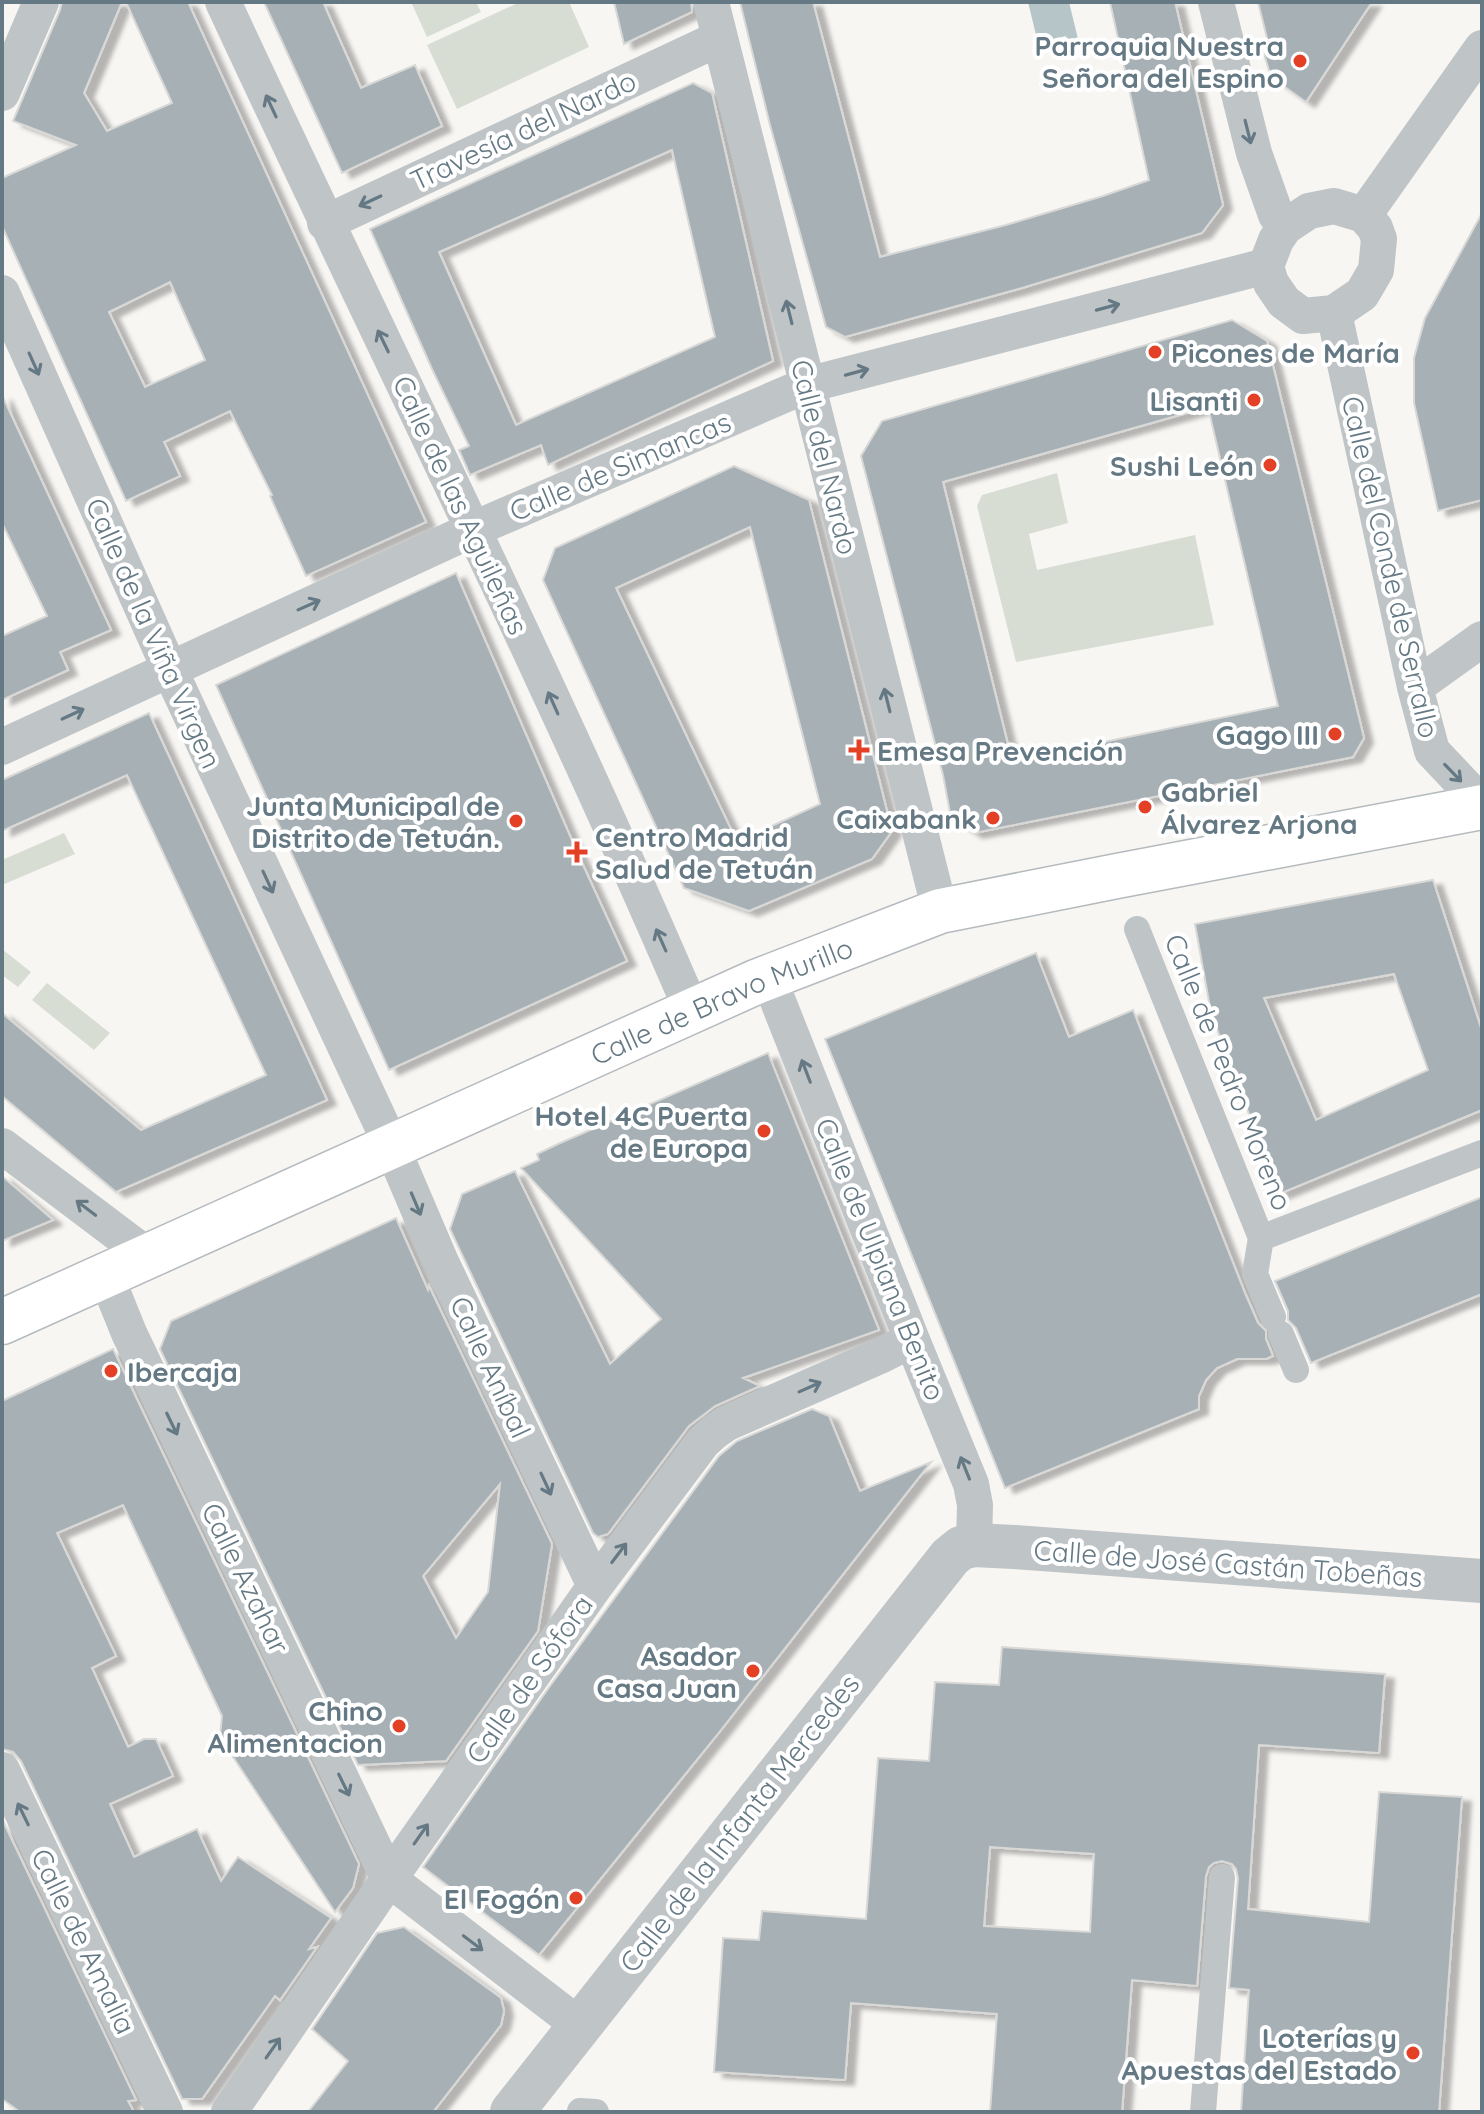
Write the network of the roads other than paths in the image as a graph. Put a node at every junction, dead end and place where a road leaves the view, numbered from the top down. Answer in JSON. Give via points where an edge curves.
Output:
{"nodes":[{"id":1,"x":41,"y":2,"type":"edge"},
{"id":2,"x":223,"y":2,"type":"edge"},
{"id":3,"x":711,"y":2,"type":"edge"},
{"id":4,"x":1216,"y":2,"type":"edge"},
{"id":5,"x":720,"y":38,"type":"junction"},
{"id":6,"x":1482,"y":48,"type":"edge"},
{"id":7,"x":8,"y":57,"type":"edge"},
{"id":8,"x":2,"y":93,"type":"edge"},
{"id":9,"x":1364,"y":215,"type":"junction"},
{"id":10,"x":325,"y":223,"type":"junction"},
{"id":11,"x":1285,"y":227,"type":"junction"},
{"id":12,"x":1266,"y":266,"type":"junction"},
{"id":13,"x":2,"y":293,"type":"edge"},
{"id":14,"x":1334,"y":313,"type":"junction"},
{"id":15,"x":807,"y":385,"type":"junction"},
{"id":16,"x":474,"y":529,"type":"junction"},
{"id":17,"x":1482,"y":639,"type":"edge"},
{"id":18,"x":169,"y":668,"type":"junction"},
{"id":19,"x":1415,"y":687,"type":"junction"},
{"id":20,"x":2,"y":747,"type":"edge"},
{"id":21,"x":1482,"y":806,"type":"edge"},
{"id":22,"x":940,"y":911,"type":"junction"},
{"id":23,"x":1137,"y":929,"type":"dead end"},
{"id":24,"x":768,"y":976,"type":"junction"},
{"id":25,"x":692,"y":1011,"type":"junction"},
{"id":26,"x":391,"y":1145,"type":"junction"},
{"id":27,"x":2,"y":1146,"type":"edge"},
{"id":28,"x":1482,"y":1153,"type":"edge"},
{"id":29,"x":1261,"y":1238,"type":"junction"},
{"id":30,"x":148,"y":1256,"type":"junction"},
{"id":31,"x":106,"y":1276,"type":"junction"},
{"id":32,"x":2,"y":1322,"type":"edge"},
{"id":33,"x":912,"y":1340,"type":"junction"},
{"id":34,"x":1296,"y":1370,"type":"dead end"},
{"id":35,"x":974,"y":1545,"type":"junction"},
{"id":36,"x":1482,"y":1581,"type":"edge"},
{"id":37,"x":595,"y":1586,"type":"junction"},
{"id":38,"x":2,"y":1770,"type":"edge"},
{"id":39,"x":1222,"y":1877,"type":"dead end"},
{"id":40,"x":389,"y":1879,"type":"junction"},
{"id":41,"x":579,"y":2025,"type":"junction"},
{"id":42,"x":165,"y":2112,"type":"edge"},
{"id":43,"x":229,"y":2112,"type":"edge"},
{"id":44,"x":512,"y":2112,"type":"edge"},
{"id":45,"x":1203,"y":2112,"type":"edge"}],
"edges":[{"from":1,"to":7,"type":"street"},
{"from":10,"to":2,"type":"street","name":"Calle de las Aguileñas","one_way":true},
{"from":3,"to":5,"type":"street","name":"Calle del Nardo"},
{"from":4,"to":11,"type":"street","one_way":true,"via":[[1254,153]]},
{"from":5,"to":10,"type":"street","name":"Travesía del Nardo","one_way":true},
{"from":15,"to":5,"type":"street","name":"Calle del Nardo","one_way":true},
{"from":6,"to":9,"type":"street"},
{"from":7,"to":8,"type":"street"},
{"from":9,"to":11,"type":"street","via":[[1334,206],[1309,211]]},
{"from":9,"to":14,"type":"street","via":[[1379,239],[1376,270],[1362,294]]},
{"from":16,"to":10,"type":"street","name":"Calle de las Aguileñas","one_way":true},
{"from":11,"to":12,"type":"street"},
{"from":12,"to":14,"type":"street","via":[[1284,302],[1303,316]]},
{"from":15,"to":12,"type":"street","name":"Calle de Simancas","one_way":true},
{"from":13,"to":18,"type":"street","name":"Calle de la Viña Virgen","one_way":true},
{"from":14,"to":19,"type":"street","name":"Calle del Conde de Serrallo"},
{"from":15,"to":16,"type":"street","name":"Calle de Simancas"},
{"from":22,"to":15,"type":"street","name":"Calle del Nardo","one_way":true},
{"from":18,"to":16,"type":"street","name":"Calle de Simancas","one_way":true},
{"from":25,"to":16,"type":"street","name":"Calle de las Aguileñas","one_way":true},
{"from":17,"to":19,"type":"street"},
{"from":20,"to":18,"type":"street","name":"Calle de Simancas","one_way":true},
{"from":18,"to":26,"type":"street","name":"Calle de la Viña Virgen","one_way":true},
{"from":19,"to":21,"type":"street","name":"Calle del Conde de Serrallo","one_way":true,"via":[[1432,751]]},
{"from":21,"to":22,"type":"main road","name":"Calle de Bravo Murillo"},
{"from":22,"to":24,"type":"main road","name":"Calle de Bravo Murillo"},
{"from":23,"to":29,"type":"street","name":"Calle de Pedro Moreno"},
{"from":24,"to":25,"type":"main road","name":"Calle de Bravo Murillo"},
{"from":33,"to":24,"type":"street","name":"Calle de Ulpiana Benito","one_way":true},
{"from":25,"to":26,"type":"main road","name":"Calle de Bravo Murillo"},
{"from":26,"to":30,"type":"main road","name":"Calle de Bravo Murillo"},
{"from":26,"to":37,"type":"street","name":"Calle Aníbal","one_way":true},
{"from":30,"to":27,"type":"street","one_way":true},
{"from":28,"to":29,"type":"street","name":"Calle de Pedro Moreno"},
{"from":29,"to":34,"type":"street","name":"Calle de Pedro Moreno","via":[[1255,1274]]},
{"from":30,"to":31,"type":"main road","name":"Calle de Bravo Murillo"},
{"from":31,"to":32,"type":"main road","name":"Calle de Bravo Murillo"},
{"from":31,"to":40,"type":"street","name":"Calle Azahar","one_way":true},
{"from":35,"to":33,"type":"street","name":"Calle de Ulpiana Benito","one_way":true,"via":[[971,1484]]},
{"from":37,"to":33,"type":"street","name":"Calle de Sófora","one_way":true,"via":[[714,1432]]},
{"from":35,"to":36,"type":"street","name":"Calle de José Castán Tobeñas"},
{"from":35,"to":41,"type":"street","name":"Calle de la Infanta Mercedes","via":[[950,1557]]},
{"from":40,"to":37,"type":"street","name":"Calle de Sófora","one_way":true},
{"from":42,"to":38,"type":"street","name":"Calle de Amalia","one_way":true},
{"from":39,"to":45,"type":"street"},
{"from":40,"to":41,"type":"street","one_way":true},
{"from":43,"to":40,"type":"street","name":"Calle de Sófora","one_way":true},
{"from":41,"to":44,"type":"street","name":"Calle de la Infanta Mercedes"}]}
